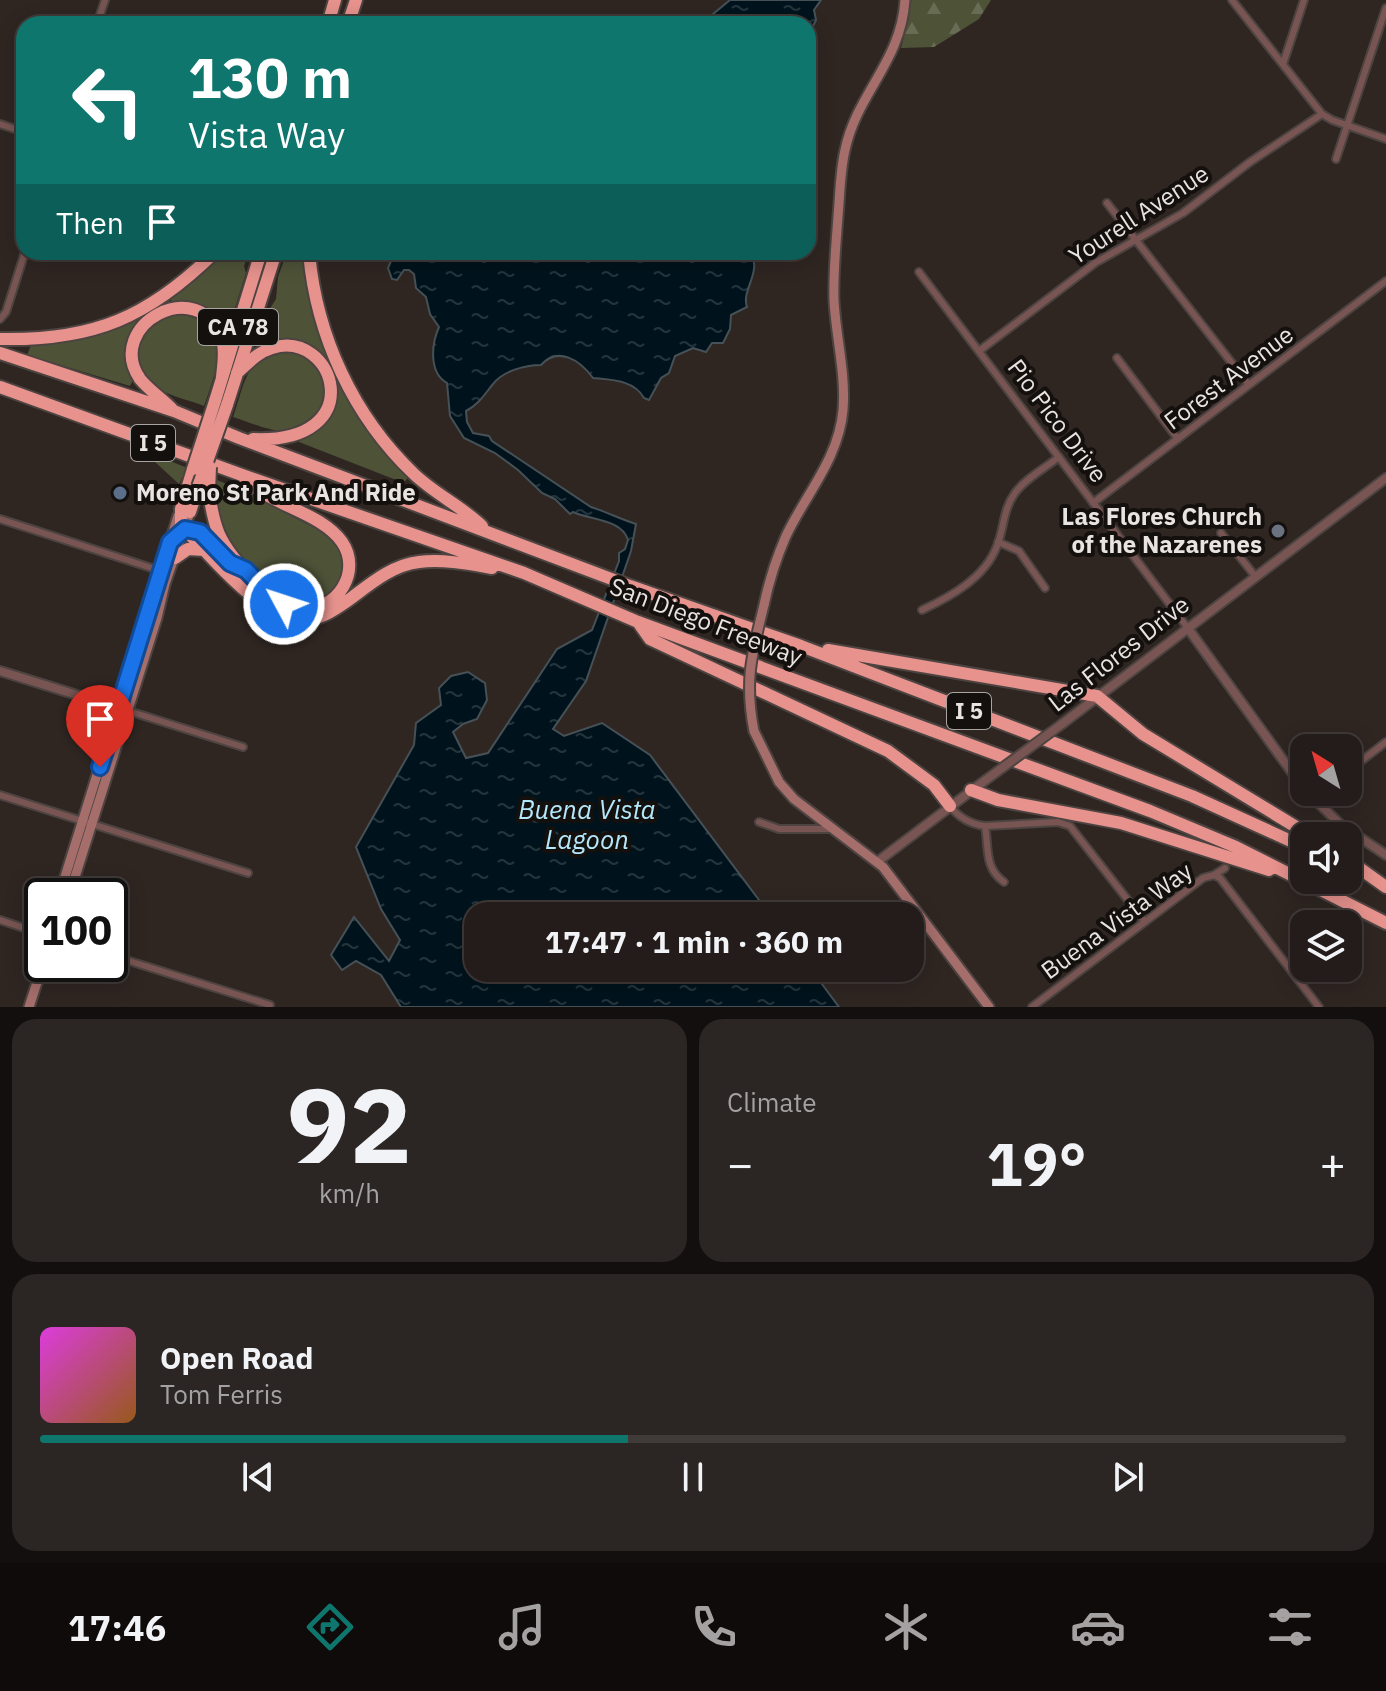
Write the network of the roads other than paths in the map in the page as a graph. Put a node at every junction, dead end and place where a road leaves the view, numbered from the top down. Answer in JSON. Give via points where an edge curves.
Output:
{"nodes":[{"id":1,"x":905,"y":0,"type":"edge"},
{"id":2,"x":1232,"y":0,"type":"edge"},
{"id":3,"x":1304,"y":0,"type":"edge"},
{"id":4,"x":1386,"y":8,"type":"edge"},
{"id":5,"x":1283,"y":64,"type":"junction"},
{"id":6,"x":1322,"y":114,"type":"junction"},
{"id":7,"x":1347,"y":125,"type":"junction"},
{"id":8,"x":1386,"y":139,"type":"edge"},
{"id":9,"x":1336,"y":159,"type":"dead end"},
{"id":10,"x":1107,"y":203,"type":"dead end"},
{"id":11,"x":1136,"y":238,"type":"junction"},
{"id":12,"x":22,"y":260,"type":"edge"},
{"id":13,"x":206,"y":260,"type":"edge"},
{"id":14,"x":259,"y":260,"type":"edge"},
{"id":15,"x":273,"y":260,"type":"edge"},
{"id":16,"x":310,"y":260,"type":"edge"},
{"id":17,"x":919,"y":272,"type":"dead end"},
{"id":18,"x":1386,"y":281,"type":"edge"},
{"id":19,"x":0,"y":319,"type":"edge"},
{"id":20,"x":0,"y":339,"type":"edge"},
{"id":21,"x":979,"y":351,"type":"junction"},
{"id":22,"x":0,"y":353,"type":"edge"},
{"id":23,"x":1117,"y":358,"type":"dead end"},
{"id":24,"x":237,"y":373,"type":"junction"},
{"id":25,"x":222,"y":377,"type":"junction"},
{"id":26,"x":1249,"y":385,"type":"junction"},
{"id":27,"x":0,"y":387,"type":"edge"},
{"id":28,"x":221,"y":403,"type":"junction"},
{"id":29,"x":174,"y":411,"type":"junction"},
{"id":30,"x":239,"y":438,"type":"junction"},
{"id":31,"x":1178,"y":439,"type":"junction"},
{"id":32,"x":1059,"y":457,"type":"junction"},
{"id":33,"x":242,"y":475,"type":"junction"},
{"id":34,"x":1386,"y":478,"type":"edge"},
{"id":35,"x":199,"y":487,"type":"junction"},
{"id":36,"x":1093,"y":503,"type":"junction"},
{"id":37,"x":186,"y":511,"type":"junction"},
{"id":38,"x":0,"y":519,"type":"edge"},
{"id":39,"x":185,"y":529,"type":"junction"},
{"id":40,"x":487,"y":531,"type":"junction"},
{"id":41,"x":1221,"y":533,"type":"dead end"},
{"id":42,"x":170,"y":542,"type":"junction"},
{"id":43,"x":998,"y":542,"type":"junction"},
{"id":44,"x":208,"y":552,"type":"junction"},
{"id":45,"x":175,"y":558,"type":"junction"},
{"id":46,"x":246,"y":570,"type":"junction"},
{"id":47,"x":161,"y":571,"type":"junction"},
{"id":48,"x":524,"y":573,"type":"junction"},
{"id":49,"x":1255,"y":576,"type":"junction"},
{"id":50,"x":1045,"y":588,"type":"dead end"},
{"id":51,"x":922,"y":610,"type":"dead end"},
{"id":52,"x":153,"y":617,"type":"junction"},
{"id":53,"x":638,"y":622,"type":"junction"},
{"id":54,"x":1187,"y":627,"type":"junction"},
{"id":55,"x":801,"y":646,"type":"junction"},
{"id":56,"x":0,"y":671,"type":"edge"},
{"id":57,"x":1097,"y":696,"type":"junction"},
{"id":58,"x":102,"y":704,"type":"junction"},
{"id":59,"x":124,"y":709,"type":"junction"},
{"id":60,"x":116,"y":719,"type":"junction"},
{"id":61,"x":1386,"y":742,"type":"edge"},
{"id":62,"x":243,"y":747,"type":"dead end"},
{"id":63,"x":1362,"y":760,"type":"edge"},
{"id":64,"x":1290,"y":765,"type":"edge"},
{"id":65,"x":971,"y":790,"type":"junction"},
{"id":66,"x":0,"y":795,"type":"edge"},
{"id":67,"x":950,"y":806,"type":"junction"},
{"id":68,"x":1323,"y":806,"type":"edge"},
{"id":69,"x":759,"y":822,"type":"dead end"},
{"id":70,"x":1290,"y":823,"type":"edge"},
{"id":71,"x":86,"y":824,"type":"junction"},
{"id":72,"x":985,"y":826,"type":"junction"},
{"id":73,"x":831,"y":829,"type":"junction"},
{"id":74,"x":1290,"y":841,"type":"edge"},
{"id":75,"x":1386,"y":855,"type":"edge"},
{"id":76,"x":877,"y":862,"type":"junction"},
{"id":77,"x":1225,"y":868,"type":"dead end"},
{"id":78,"x":1362,"y":870,"type":"edge"},
{"id":79,"x":248,"y":873,"type":"dead end"},
{"id":80,"x":1290,"y":874,"type":"edge"},
{"id":81,"x":1214,"y":875,"type":"junction"},
{"id":82,"x":1362,"y":876,"type":"edge"},
{"id":83,"x":66,"y":878,"type":"edge"},
{"id":84,"x":73,"y":878,"type":"edge"},
{"id":85,"x":1290,"y":878,"type":"edge"},
{"id":86,"x":1004,"y":882,"type":"dead end"},
{"id":87,"x":1386,"y":887,"type":"edge"},
{"id":88,"x":1330,"y":894,"type":"edge"},
{"id":89,"x":0,"y":920,"type":"edge"},
{"id":90,"x":1145,"y":922,"type":"junction"},
{"id":91,"x":1386,"y":923,"type":"edge"},
{"id":92,"x":24,"y":928,"type":"edge"},
{"id":93,"x":128,"y":961,"type":"edge"},
{"id":94,"x":37,"y":982,"type":"edge"},
{"id":95,"x":270,"y":1005,"type":"dead end"},
{"id":96,"x":29,"y":1007,"type":"edge"},
{"id":97,"x":989,"y":1007,"type":"edge"},
{"id":98,"x":1032,"y":1007,"type":"edge"},
{"id":99,"x":1319,"y":1007,"type":"edge"}],
"edges":[{"from":1,"to":73,"type":"main road","bridge":true,"via":[[896,46],[854,119],[842,163],[834,266],[843,395],[839,436],[772,570],[749,668],[754,731],[779,782]]},
{"from":2,"to":5,"type":"street"},
{"from":3,"to":5,"type":"street"},
{"from":4,"to":7,"type":"street"},
{"from":5,"to":6,"type":"street"},
{"from":6,"to":7,"type":"street"},
{"from":6,"to":11,"type":"street","name":"Yourell Avenue","via":[[1183,213]]},
{"from":7,"to":8,"type":"street"},
{"from":7,"to":9,"type":"street"},
{"from":10,"to":11,"type":"street"},
{"from":11,"to":21,"type":"street","name":"Yourell Avenue"},
{"from":11,"to":26,"type":"street"},
{"from":12,"to":19,"type":"street"},
{"from":13,"to":20,"type":"highway","via":[[161,299],[105,327],[44,338]]},
{"from":14,"to":25,"type":"highway","number":"CA 78"},
{"from":15,"to":24,"type":"highway","number":"CA 78"},
{"from":16,"to":40,"type":"highway","via":[[322,324],[362,411],[413,473]]},
{"from":17,"to":21,"type":"street","name":"Pio Pico Drive"},
{"from":18,"to":26,"type":"street","name":"Forest Avenue"},
{"from":21,"to":32,"type":"street","name":"Pio Pico Drive"},
{"from":22,"to":29,"type":"highway","name":"San Diego Freeway","number":"I 5"},
{"from":23,"to":31,"type":"street"},
{"from":24,"to":28,"type":"highway","number":"CA 78"},
{"from":24,"to":30,"type":"highway","via":[[276,346],[300,348],[325,368],[331,389],[326,411],[304,433],[280,439]]},
{"from":25,"to":28,"type":"highway","number":"CA 78"},
{"from":25,"to":29,"type":"highway","via":[[222,339],[209,319],[176,308],[153,316],[136,339],[134,363],[140,378]]},
{"from":26,"to":31,"type":"street","name":"Forest Avenue"},
{"from":27,"to":33,"type":"highway","name":"San Diego Freeway","number":"I 5"},
{"from":28,"to":35,"type":"highway","number":"CA 78","bridge":true},
{"from":28,"to":35,"type":"highway","number":"CA 78","bridge":true},
{"from":29,"to":30,"type":"highway","name":"San Diego Freeway","number":"I 5"},
{"from":30,"to":40,"type":"highway","name":"San Diego Freeway","number":"I 5"},
{"from":31,"to":36,"type":"street","name":"Forest Avenue"},
{"from":32,"to":36,"type":"street","name":"Pio Pico Drive"},
{"from":32,"to":43,"type":"street","via":[[1017,489]]},
{"from":33,"to":46,"type":"highway","via":[[256,490],[340,538],[350,563],[334,600],[303,609],[278,601]]},
{"from":33,"to":48,"type":"highway","name":"San Diego Freeway","number":"I 5"},
{"from":34,"to":49,"type":"street","name":"Las Flores Drive"},
{"from":35,"to":37,"type":"highway"},
{"from":35,"to":46,"type":"highway","via":[[219,534]]},
{"from":36,"to":54,"type":"street","name":"Pio Pico Drive"},
{"from":37,"to":39,"type":"highway","via":[[180,522]]},
{"from":37,"to":42,"type":"main road"},
{"from":38,"to":47,"type":"street"},
{"from":39,"to":42,"type":"highway"},
{"from":39,"to":44,"type":"highway"},
{"from":39,"to":45,"type":"main road"},
{"from":39,"to":46,"type":"highway","via":[[200,532],[230,563]]},
{"from":40,"to":55,"type":"highway","name":"San Diego Freeway","number":"I 5"},
{"from":41,"to":49,"type":"street"},
{"from":42,"to":47,"type":"main road"},
{"from":43,"to":50,"type":"street","via":[[1019,551]]},
{"from":43,"to":51,"type":"street","via":[[983,570]]},
{"from":44,"to":45,"type":"highway","via":[[192,548]]},
{"from":44,"to":48,"type":"highway","via":[[258,600],[300,619],[323,616],[379,577],[418,562]]},
{"from":45,"to":52,"type":"main road"},
{"from":47,"to":52,"type":"main road"},
{"from":48,"to":53,"type":"highway","name":"San Diego Freeway","number":"I 5"},
{"from":49,"to":54,"type":"street","name":"Las Flores Drive"},
{"from":52,"to":59,"type":"main road"},
{"from":53,"to":67,"type":"highway","via":[[650,639],[888,751],[934,785]]},
{"from":53,"to":80,"type":"highway","name":"San Diego Freeway","number":"I 5","via":[[1150,811]]},
{"from":54,"to":57,"type":"street","name":"Las Flores Drive"},
{"from":54,"to":64,"type":"street","name":"Pio Pico Drive"},
{"from":55,"to":57,"type":"highway"},
{"from":55,"to":74,"type":"highway","name":"San Diego Freeway","number":"I 5","via":[[1192,796]]},
{"from":56,"to":58,"type":"street"},
{"from":57,"to":65,"type":"street","name":"Las Flores Drive","bridge":true},
{"from":57,"to":70,"type":"highway","via":[[1143,734]]},
{"from":58,"to":59,"type":"street"},
{"from":58,"to":60,"type":"main road"},
{"from":59,"to":60,"type":"main road"},
{"from":59,"to":62,"type":"street"},
{"from":59,"to":71,"type":"main road"},
{"from":60,"to":71,"type":"main road"},
{"from":61,"to":63,"type":"street"},
{"from":65,"to":67,"type":"street","name":"Las Flores Drive"},
{"from":65,"to":85,"type":"highway","via":[[1121,823]]},
{"from":66,"to":71,"type":"street"},
{"from":67,"to":72,"type":"street","via":[[973,825]]},
{"from":67,"to":76,"type":"street","name":"Las Flores Drive"},
{"from":68,"to":75,"type":"street","name":"Pio Pico Drive","via":[[1341,825]]},
{"from":69,"to":73,"type":"street","via":[[779,829]]},
{"from":71,"to":79,"type":"street"},
{"from":71,"to":83,"type":"main road"},
{"from":71,"to":84,"type":"main road"},
{"from":72,"to":86,"type":"street","via":[[988,865]]},
{"from":72,"to":90,"type":"street","via":[[1070,826]]},
{"from":73,"to":76,"type":"main road"},
{"from":76,"to":97,"type":"main road"},
{"from":77,"to":81,"type":"street","name":"Buena Vista Way"},
{"from":78,"to":87,"type":"highway"},
{"from":81,"to":90,"type":"street","name":"Buena Vista Way"},
{"from":81,"to":99,"type":"street"},
{"from":82,"to":87,"type":"highway"},
{"from":88,"to":91,"type":"highway","name":"San Diego Freeway","number":"I 5"},
{"from":89,"to":92,"type":"street"},
{"from":90,"to":98,"type":"street","name":"Buena Vista Way"},
{"from":93,"to":95,"type":"street"},
{"from":94,"to":96,"type":"main road"}]}
